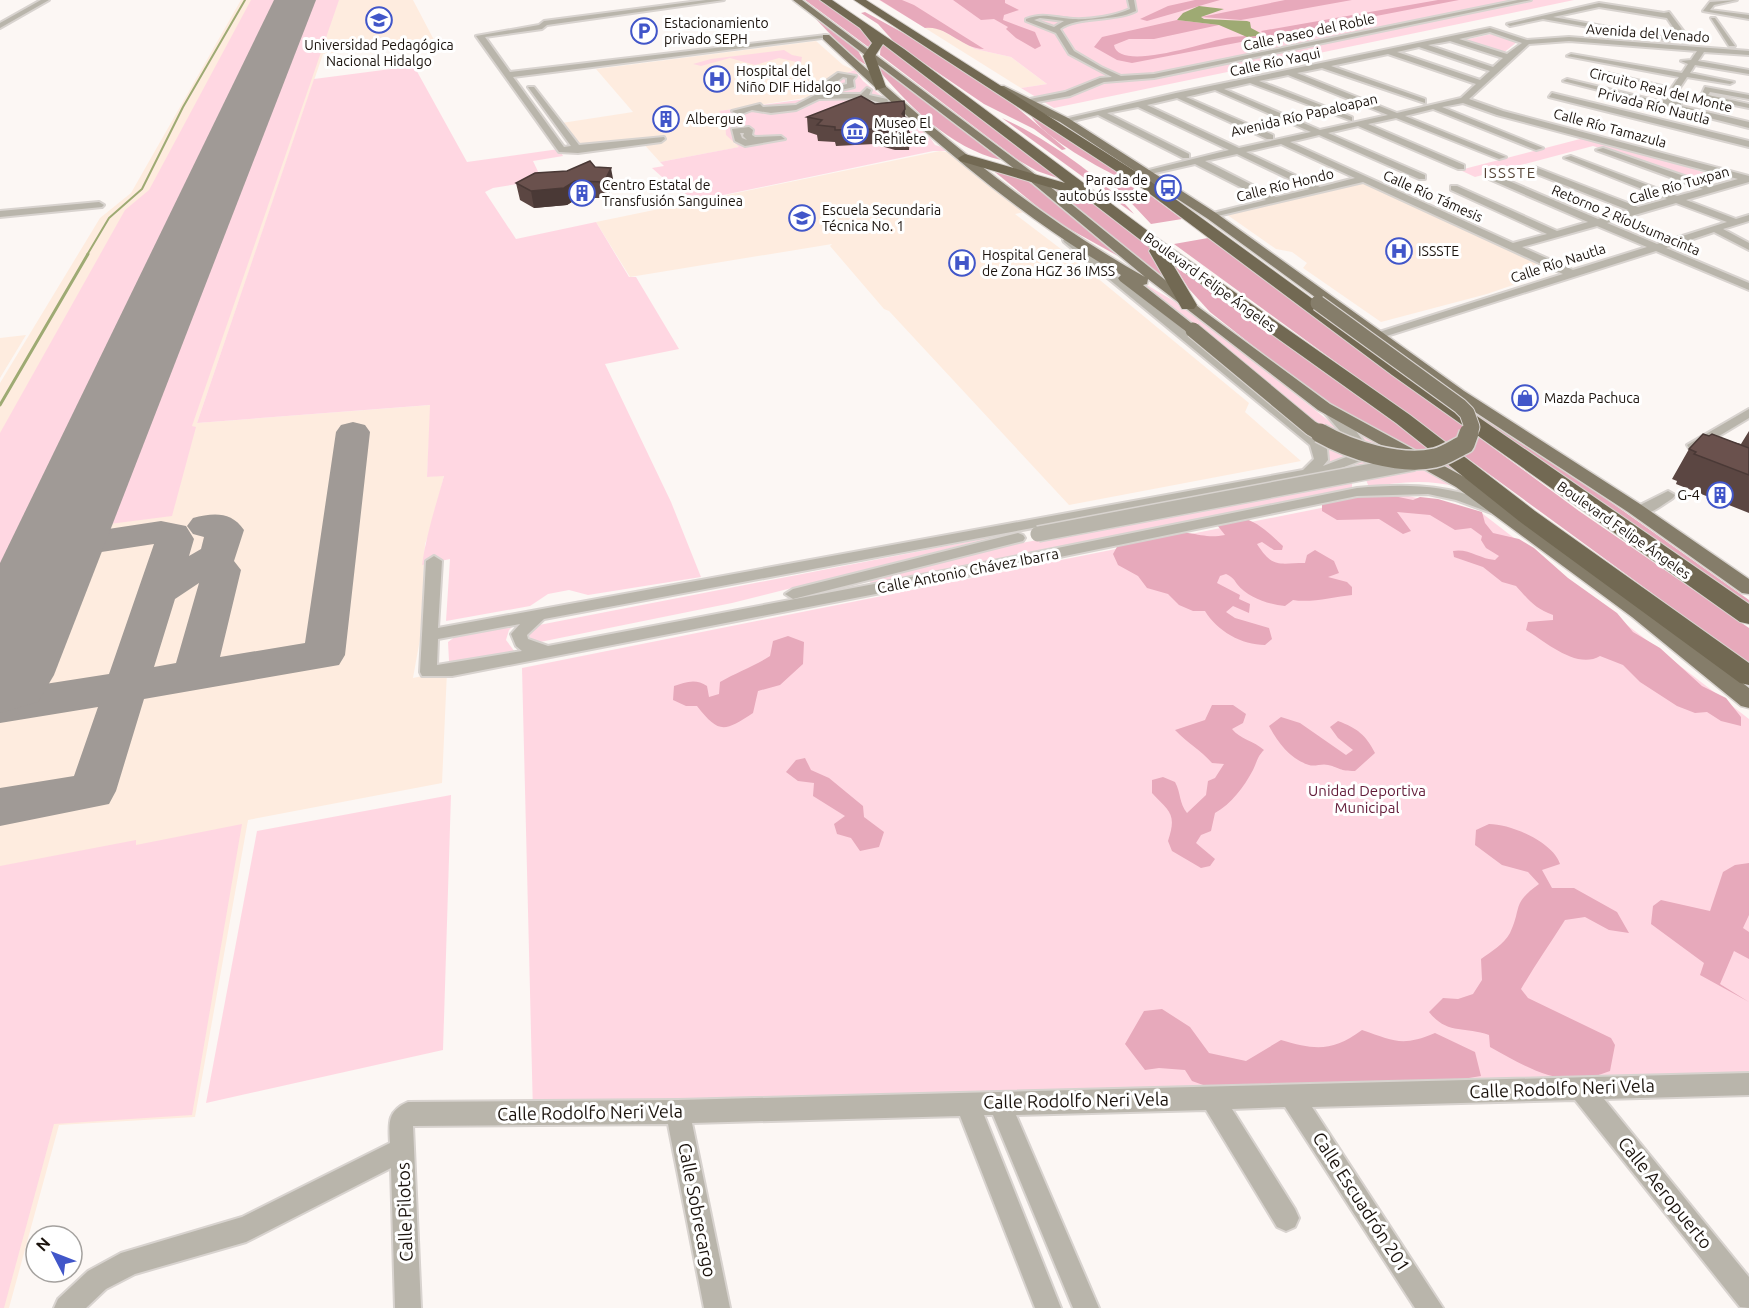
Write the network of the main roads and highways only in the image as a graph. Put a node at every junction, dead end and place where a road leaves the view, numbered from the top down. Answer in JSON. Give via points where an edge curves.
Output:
{"nodes":[{"id":1,"x":825,"y":0,"type":"edge"},
{"id":2,"x":860,"y":0,"type":"edge"},
{"id":3,"x":802,"y":4,"type":"edge"},
{"id":4,"x":860,"y":25,"type":"junction"},
{"id":5,"x":869,"y":56,"type":"junction"},
{"id":6,"x":880,"y":87,"type":"junction"},
{"id":7,"x":1028,"y":104,"type":"junction"},
{"id":8,"x":965,"y":158,"type":"junction"},
{"id":9,"x":1028,"y":174,"type":"junction"},
{"id":10,"x":1126,"y":221,"type":"junction"},
{"id":11,"x":1150,"y":240,"type":"junction"},
{"id":12,"x":1252,"y":247,"type":"junction"},
{"id":13,"x":1089,"y":251,"type":"junction"},
{"id":14,"x":1277,"y":282,"type":"junction"},
{"id":15,"x":1314,"y":299,"type":"junction"},
{"id":16,"x":1192,"y":308,"type":"junction"},
{"id":17,"x":1595,"y":565,"type":"junction"},
{"id":18,"x":1749,"y":588,"type":"edge"},
{"id":19,"x":1634,"y":611,"type":"junction"},
{"id":20,"x":1749,"y":616,"type":"edge"},
{"id":21,"x":1749,"y":676,"type":"edge"},
{"id":22,"x":1749,"y":700,"type":"edge"}],
"edges":[{"from":1,"to":4,"type":"highway","name":"Boulevard Felipe Ángeles"},
{"from":2,"to":7,"type":"highway","name":"Boulevard Felipe Ángeles"},
{"from":3,"to":5,"type":"main road"},
{"from":3,"to":6,"type":"main road","via":[[826,37]]},
{"from":4,"to":5,"type":"highway","via":[[878,43]]},
{"from":4,"to":10,"type":"highway","name":"Boulevard Felipe Ángeles"},
{"from":5,"to":6,"type":"highway"},
{"from":5,"to":9,"type":"main road"},
{"from":6,"to":8,"type":"main road"},
{"from":7,"to":12,"type":"main road","name":"Boulevard Felipe Ángeles","via":[[1064,120],[1212,216]]},
{"from":7,"to":14,"type":"highway","name":"Boulevard Felipe Ángeles","via":[[1147,185]]},
{"from":8,"to":9,"type":"highway"},
{"from":8,"to":13,"type":"main road","via":[[1047,224]]},
{"from":9,"to":10,"type":"highway","via":[[1075,190]]},
{"from":9,"to":16,"type":"main road"},
{"from":10,"to":11,"type":"highway","name":"Boulevard Felipe Ángeles"},
{"from":11,"to":16,"type":"highway"},
{"from":11,"to":17,"type":"highway","name":"Boulevard Felipe Ángeles","via":[[1403,419]]},
{"from":12,"to":15,"type":"main road"},
{"from":12,"to":18,"type":"main road","name":"Boulevard Felipe Ángeles","via":[[1458,394]]},
{"from":13,"to":15,"type":"main road","bridge":true,"via":[[1332,441],[1383,456],[1435,458],[1460,448],[1469,439],[1472,427],[1467,413]]},
{"from":13,"to":16,"type":"main road"},
{"from":14,"to":15,"type":"main road"},
{"from":14,"to":20,"type":"highway","name":"Boulevard Felipe Ángeles","via":[[1568,492]]},
{"from":16,"to":19,"type":"main road","via":[[1324,407],[1462,483]]},
{"from":17,"to":19,"type":"main road","name":"Boulevard Felipe Ángeles"},
{"from":17,"to":21,"type":"highway","name":"Boulevard Felipe Ángeles"},
{"from":19,"to":22,"type":"main road","name":"Boulevard Felipe Ángeles"}]}
